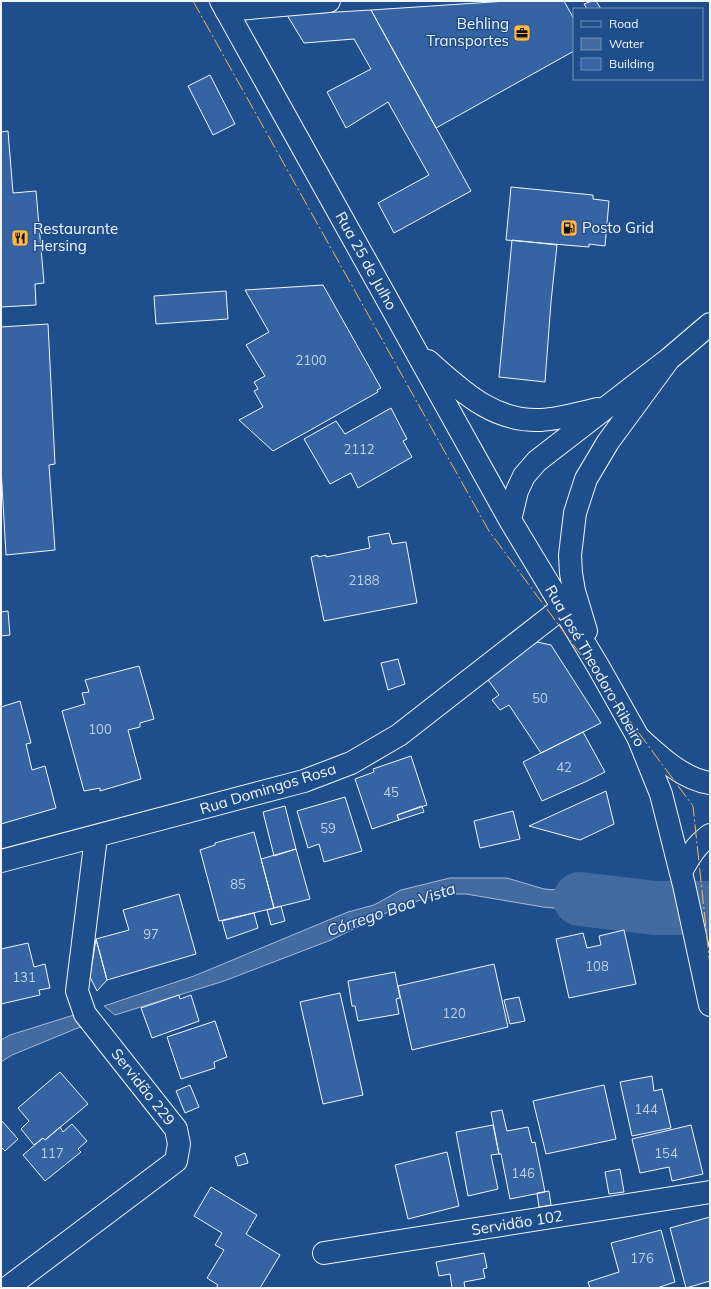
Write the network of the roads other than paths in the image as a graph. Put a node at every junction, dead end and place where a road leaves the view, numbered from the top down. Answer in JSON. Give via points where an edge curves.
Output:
{"nodes":[{"id":1,"x":329,"y":1,"type":"edge"},
{"id":2,"x":223,"y":6,"type":"edge"},
{"id":3,"x":710,"y":324,"type":"edge"},
{"id":4,"x":416,"y":351,"type":"junction"},
{"id":5,"x":669,"y":359,"type":"junction"},
{"id":6,"x":605,"y":407,"type":"junction"},
{"id":7,"x":510,"y":520,"type":"junction"},
{"id":8,"x":562,"y":608,"type":"junction"},
{"id":9,"x":598,"y":666,"type":"junction"},
{"id":10,"x":638,"y":738,"type":"junction"},
{"id":11,"x":710,"y":783,"type":"edge"},
{"id":12,"x":710,"y":835,"type":"edge"},
{"id":13,"x":96,"y":837,"type":"junction"},
{"id":14,"x":1,"y":861,"type":"edge"},
{"id":15,"x":682,"y":878,"type":"junction"},
{"id":16,"x":710,"y":1005,"type":"edge"},
{"id":17,"x":710,"y":1192,"type":"edge"},
{"id":18,"x":324,"y":1253,"type":"dead end"},
{"id":19,"x":7,"y":1288,"type":"edge"}],
"edges":[{"from":1,"to":2,"type":"main road"},
{"from":2,"to":4,"type":"main road","name":"Rua 25 de Julho"},
{"from":3,"to":5,"type":"main road"},
{"from":4,"to":6,"type":"main road","via":[[460,389],[484,406],[506,416],[542,420]]},
{"from":4,"to":7,"type":"main road","name":"Rua 25 de Julho"},
{"from":5,"to":6,"type":"main road"},
{"from":5,"to":9,"type":"main road","via":[[608,442],[586,479],[576,513],[571,543],[571,573],[574,591]]},
{"from":6,"to":7,"type":"main road","via":[[537,461],[524,476],[517,491]]},
{"from":7,"to":8,"type":"main road","name":"Rua José Theodoro Ribeiro"},
{"from":8,"to":9,"type":"main road","name":"Rua José Theodoro Ribeiro"},
{"from":8,"to":13,"type":"main road","name":"Rua Domingos Rosa","via":[[399,735],[351,763],[304,781]]},
{"from":9,"to":10,"type":"main road","name":"Rua José Theodoro Ribeiro"},
{"from":10,"to":11,"type":"main road","via":[[674,766],[701,782]]},
{"from":10,"to":15,"type":"main road","name":"Rua José Theodoro Ribeiro","via":[[661,794]]},
{"from":12,"to":15,"type":"main road","via":[[693,851]]},
{"from":13,"to":14,"type":"main road","name":"Rua Domingos Rosa"},
{"from":13,"to":19,"type":"main road","name":"Servidão 229","via":[[77,991],[85,1014],[176,1130],[179,1144],[176,1161]]},
{"from":15,"to":16,"type":"main road","name":"Rua José Theodoro Ribeiro"},
{"from":17,"to":18,"type":"main road","name":"Servidão 102"}]}
